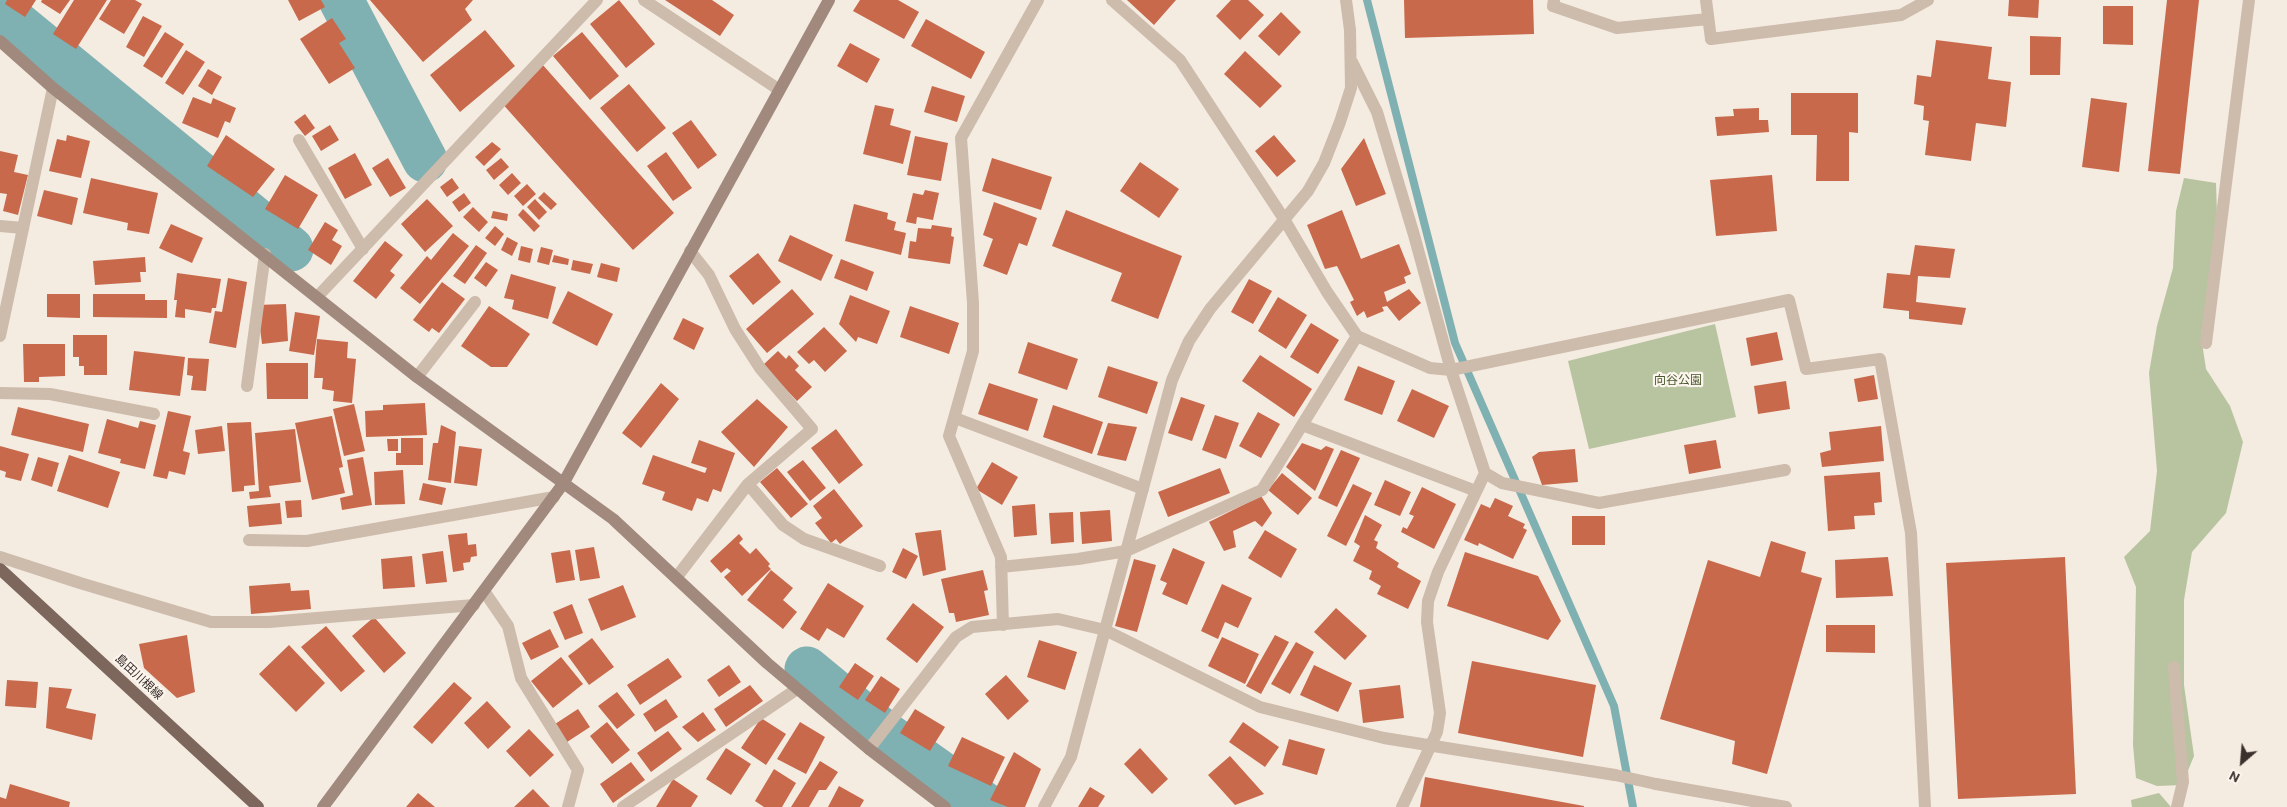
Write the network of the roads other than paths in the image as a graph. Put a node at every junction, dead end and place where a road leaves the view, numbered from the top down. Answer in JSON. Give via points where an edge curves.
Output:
{"nodes":[{"id":1,"x":597,"y":0,"type":"edge"},
{"id":2,"x":644,"y":0,"type":"edge"},
{"id":3,"x":829,"y":0,"type":"edge"},
{"id":4,"x":1038,"y":0,"type":"edge"},
{"id":5,"x":1112,"y":0,"type":"edge"},
{"id":6,"x":1346,"y":0,"type":"edge"},
{"id":7,"x":1554,"y":0,"type":"edge"},
{"id":8,"x":1706,"y":0,"type":"edge"},
{"id":9,"x":1928,"y":0,"type":"edge"},
{"id":10,"x":2249,"y":0,"type":"edge"},
{"id":11,"x":1708,"y":19,"type":"junction"},
{"id":12,"x":0,"y":40,"type":"edge"},
{"id":13,"x":1350,"y":60,"type":"junction"},
{"id":14,"x":53,"y":88,"type":"junction"},
{"id":15,"x":778,"y":89,"type":"junction"},
{"id":16,"x":299,"y":140,"type":"dead end"},
{"id":17,"x":1284,"y":219,"type":"junction"},
{"id":18,"x":0,"y":226,"type":"edge"},
{"id":19,"x":23,"y":228,"type":"junction"},
{"id":20,"x":363,"y":248,"type":"junction"},
{"id":21,"x":690,"y":251,"type":"junction"},
{"id":22,"x":265,"y":254,"type":"junction"},
{"id":23,"x":318,"y":296,"type":"junction"},
{"id":24,"x":475,"y":302,"type":"dead end"},
{"id":25,"x":0,"y":336,"type":"edge"},
{"id":26,"x":1357,"y":336,"type":"junction"},
{"id":27,"x":2206,"y":343,"type":"dead end"},
{"id":28,"x":1451,"y":370,"type":"junction"},
{"id":29,"x":417,"y":377,"type":"junction"},
{"id":30,"x":247,"y":386,"type":"dead end"},
{"id":31,"x":0,"y":393,"type":"edge"},
{"id":32,"x":154,"y":414,"type":"dead end"},
{"id":33,"x":954,"y":418,"type":"junction"},
{"id":34,"x":1302,"y":425,"type":"junction"},
{"id":35,"x":1785,"y":470,"type":"dead end"},
{"id":36,"x":1485,"y":472,"type":"junction"},
{"id":37,"x":563,"y":484,"type":"junction"},
{"id":38,"x":748,"y":484,"type":"junction"},
{"id":39,"x":1143,"y":489,"type":"junction"},
{"id":40,"x":1476,"y":491,"type":"junction"},
{"id":41,"x":554,"y":497,"type":"junction"},
{"id":42,"x":249,"y":540,"type":"dead end"},
{"id":43,"x":1126,"y":551,"type":"junction"},
{"id":44,"x":0,"y":556,"type":"edge"},
{"id":45,"x":880,"y":566,"type":"dead end"},
{"id":46,"x":1001,"y":567,"type":"junction"},
{"id":47,"x":0,"y":569,"type":"edge"},
{"id":48,"x":676,"y":578,"type":"junction"},
{"id":49,"x":484,"y":591,"type":"junction"},
{"id":50,"x":474,"y":605,"type":"junction"},
{"id":51,"x":1003,"y":625,"type":"junction"},
{"id":52,"x":1105,"y":630,"type":"junction"},
{"id":53,"x":2174,"y":667,"type":"dead end"},
{"id":54,"x":797,"y":689,"type":"junction"},
{"id":55,"x":1430,"y":746,"type":"junction"},
{"id":56,"x":869,"y":750,"type":"junction"},
{"id":57,"x":258,"y":807,"type":"edge"},
{"id":58,"x":323,"y":807,"type":"edge"},
{"id":59,"x":568,"y":807,"type":"edge"},
{"id":60,"x":623,"y":807,"type":"edge"},
{"id":61,"x":945,"y":807,"type":"edge"},
{"id":62,"x":1044,"y":807,"type":"edge"},
{"id":63,"x":1402,"y":807,"type":"edge"},
{"id":64,"x":1786,"y":807,"type":"edge"},
{"id":65,"x":1925,"y":807,"type":"edge"},
{"id":66,"x":2177,"y":807,"type":"edge"}],
"edges":[{"from":1,"to":20,"type":"street"},
{"from":2,"to":15,"type":"street"},
{"from":3,"to":15,"type":"street"},
{"from":4,"to":33,"type":"street","via":[[961,138],[973,351]]},
{"from":5,"to":17,"type":"street","via":[[1180,60]]},
{"from":6,"to":13,"type":"street"},
{"from":7,"to":11,"type":"street","via":[[1553,6],[1617,28]]},
{"from":8,"to":11,"type":"street"},
{"from":9,"to":11,"type":"street","via":[[1900,15],[1711,39]]},
{"from":10,"to":27,"type":"street"},
{"from":12,"to":14,"type":"street"},
{"from":13,"to":17,"type":"street","via":[[1351,88],[1324,163],[1308,191]]},
{"from":13,"to":28,"type":"street","via":[[1377,112]]},
{"from":14,"to":19,"type":"street"},
{"from":14,"to":22,"type":"street"},
{"from":15,"to":21,"type":"street"},
{"from":16,"to":20,"type":"street"},
{"from":17,"to":26,"type":"street"},
{"from":17,"to":39,"type":"street","via":[[1210,309],[1189,341],[1172,380]]},
{"from":18,"to":19,"type":"street"},
{"from":19,"to":25,"type":"street"},
{"from":20,"to":23,"type":"street"},
{"from":21,"to":37,"type":"street"},
{"from":21,"to":38,"type":"street","via":[[708,275],[735,329],[760,368],[812,429]]},
{"from":22,"to":23,"type":"street"},
{"from":22,"to":30,"type":"street"},
{"from":23,"to":29,"type":"street"},
{"from":24,"to":29,"type":"street"},
{"from":26,"to":28,"type":"street","via":[[1430,368]]},
{"from":26,"to":34,"type":"street"},
{"from":28,"to":36,"type":"street"},
{"from":28,"to":65,"type":"street","via":[[1789,300],[1806,369],[1880,359],[1911,533]]},
{"from":29,"to":37,"type":"street"},
{"from":31,"to":32,"type":"street","via":[[50,394]]},
{"from":33,"to":39,"type":"street"},
{"from":33,"to":46,"type":"street","via":[[949,436],[1001,557]]},
{"from":34,"to":40,"type":"street"},
{"from":34,"to":43,"type":"street","via":[[1262,490]]},
{"from":35,"to":36,"type":"street","via":[[1598,503],[1502,483]]},
{"from":36,"to":40,"type":"street"},
{"from":37,"to":41,"type":"street"},
{"from":37,"to":48,"type":"street","via":[[613,519]]},
{"from":38,"to":45,"type":"street","via":[[783,525],[804,539]]},
{"from":38,"to":48,"type":"street"},
{"from":39,"to":43,"type":"street"},
{"from":40,"to":55,"type":"street","via":[[1428,601],[1427,622],[1440,713],[1437,732]]},
{"from":41,"to":42,"type":"street","via":[[307,541]]},
{"from":41,"to":49,"type":"street"},
{"from":43,"to":46,"type":"street"},
{"from":43,"to":52,"type":"street"},
{"from":44,"to":50,"type":"street","via":[[80,584],[212,622],[269,622]]},
{"from":46,"to":51,"type":"street"},
{"from":47,"to":57,"type":"main road","name":"島田川根線"},
{"from":48,"to":54,"type":"street"},
{"from":49,"to":50,"type":"street"},
{"from":49,"to":59,"type":"street","via":[[508,626],[521,678],[578,770]]},
{"from":50,"to":58,"type":"street"},
{"from":51,"to":52,"type":"street","via":[[1058,619]]},
{"from":51,"to":56,"type":"street","via":[[972,628],[956,637]]},
{"from":52,"to":55,"type":"street","via":[[1260,707]]},
{"from":52,"to":62,"type":"street","via":[[1071,757]]},
{"from":53,"to":66,"type":"street","via":[[2183,782]]},
{"from":54,"to":56,"type":"street"},
{"from":54,"to":60,"type":"street"},
{"from":55,"to":63,"type":"street"},
{"from":55,"to":64,"type":"street","via":[[1615,775]]},
{"from":56,"to":61,"type":"street"}]}
